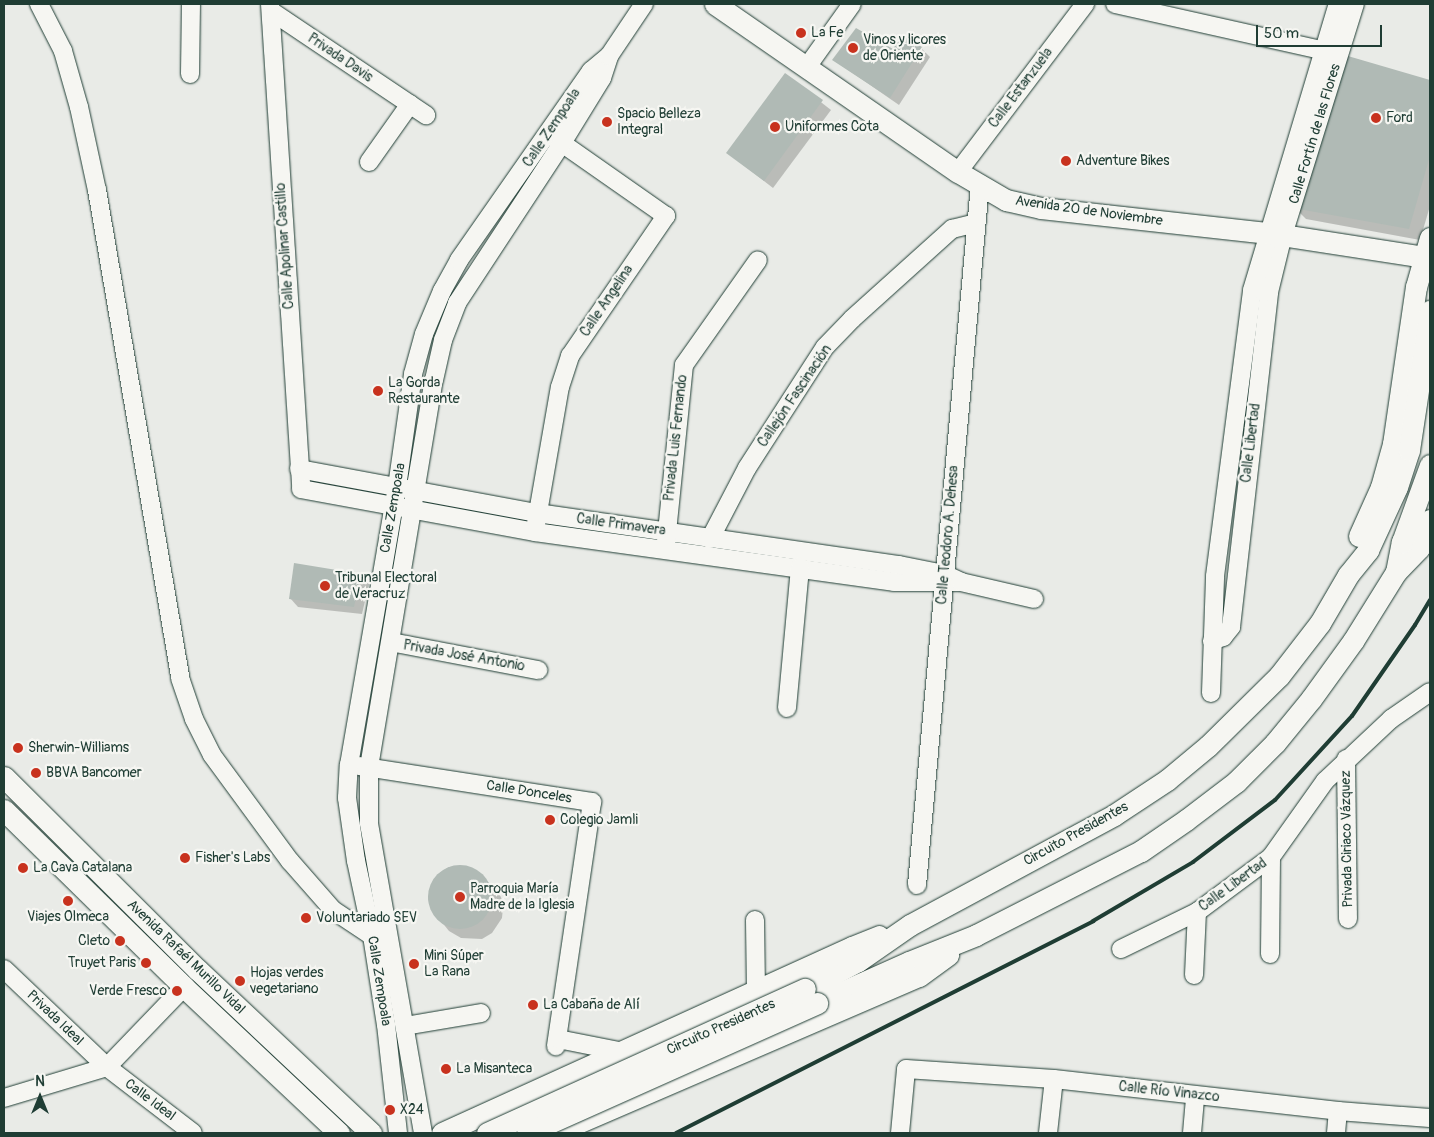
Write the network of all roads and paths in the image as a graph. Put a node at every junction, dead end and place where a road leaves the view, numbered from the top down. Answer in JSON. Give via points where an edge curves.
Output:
{"nodes":[{"id":1,"x":39,"y":4,"type":"edge"},
{"id":2,"x":191,"y":4,"type":"edge"},
{"id":3,"x":644,"y":4,"type":"edge"},
{"id":4,"x":715,"y":4,"type":"edge"},
{"id":5,"x":852,"y":4,"type":"edge"},
{"id":6,"x":1085,"y":4,"type":"edge"},
{"id":7,"x":1116,"y":4,"type":"edge"},
{"id":8,"x":1338,"y":4,"type":"edge"},
{"id":9,"x":1355,"y":4,"type":"edge"},
{"id":10,"x":270,"y":7,"type":"edge"},
{"id":11,"x":1332,"y":52,"type":"junction"},
{"id":12,"x":807,"y":67,"type":"junction"},
{"id":13,"x":190,"y":74,"type":"dead end"},
{"id":14,"x":410,"y":104,"type":"junction"},
{"id":15,"x":426,"y":115,"type":"dead end"},
{"id":16,"x":556,"y":138,"type":"junction"},
{"id":17,"x":369,"y":162,"type":"dead end"},
{"id":18,"x":958,"y":172,"type":"junction"},
{"id":19,"x":980,"y":185,"type":"junction"},
{"id":20,"x":976,"y":223,"type":"junction"},
{"id":21,"x":1276,"y":234,"type":"junction"},
{"id":22,"x":1428,"y":253,"type":"edge"},
{"id":23,"x":758,"y":260,"type":"dead end"},
{"id":24,"x":1430,"y":312,"type":"edge"},
{"id":25,"x":1430,"y":465,"type":"edge"},
{"id":26,"x":299,"y":469,"type":"junction"},
{"id":27,"x":397,"y":487,"type":"junction"},
{"id":28,"x":301,"y":489,"type":"joint"},
{"id":29,"x":417,"y":489,"type":"junction"},
{"id":30,"x":393,"y":505,"type":"junction"},
{"id":31,"x":414,"y":509,"type":"junction"},
{"id":32,"x":537,"y":513,"type":"junction"},
{"id":33,"x":1430,"y":520,"type":"edge"},
{"id":34,"x":666,"y":531,"type":"junction"},
{"id":35,"x":535,"y":532,"type":"junction"},
{"id":36,"x":710,"y":539,"type":"junction"},
{"id":37,"x":666,"y":550,"type":"junction"},
{"id":38,"x":800,"y":567,"type":"junction"},
{"id":39,"x":1396,"y":572,"type":"junction"},
{"id":40,"x":1348,"y":575,"type":"junction"},
{"id":41,"x":950,"y":580,"type":"junction"},
{"id":42,"x":1034,"y":599,"type":"dead end"},
{"id":43,"x":391,"y":642,"type":"junction"},
{"id":44,"x":538,"y":670,"type":"dead end"},
{"id":45,"x":1430,"y":692,"type":"edge"},
{"id":46,"x":1211,"y":693,"type":"dead end"},
{"id":47,"x":787,"y":708,"type":"dead end"},
{"id":48,"x":1346,"y":759,"type":"junction"},
{"id":49,"x":349,"y":765,"type":"junction"},
{"id":50,"x":369,"y":767,"type":"junction"},
{"id":51,"x":4,"y":776,"type":"edge"},
{"id":52,"x":4,"y":810,"type":"edge"},
{"id":53,"x":1271,"y":857,"type":"junction"},
{"id":54,"x":916,"y":885,"type":"dead end"},
{"id":55,"x":1197,"y":912,"type":"junction"},
{"id":56,"x":1348,"y":919,"type":"dead end"},
{"id":57,"x":755,"y":920,"type":"dead end"},
{"id":58,"x":910,"y":925,"type":"junction"},
{"id":59,"x":380,"y":934,"type":"junction"},
{"id":60,"x":976,"y":935,"type":"junction"},
{"id":61,"x":1121,"y":949,"type":"dead end"},
{"id":62,"x":1270,"y":954,"type":"dead end"},
{"id":63,"x":4,"y":969,"type":"edge"},
{"id":64,"x":1194,"y":975,"type":"dead end"},
{"id":65,"x":184,"y":987,"type":"junction"},
{"id":66,"x":756,"y":991,"type":"junction"},
{"id":67,"x":811,"y":996,"type":"junction"},
{"id":68,"x":481,"y":1013,"type":"dead end"},
{"id":69,"x":405,"y":1026,"type":"junction"},
{"id":70,"x":623,"y":1052,"type":"junction"},
{"id":71,"x":107,"y":1067,"type":"junction"},
{"id":72,"x":312,"y":1078,"type":"junction"},
{"id":73,"x":1054,"y":1079,"type":"junction"},
{"id":74,"x":539,"y":1089,"type":"junction"},
{"id":75,"x":296,"y":1092,"type":"junction"},
{"id":76,"x":1195,"y":1095,"type":"junction"},
{"id":77,"x":4,"y":1098,"type":"edge"},
{"id":78,"x":1338,"y":1111,"type":"junction"},
{"id":79,"x":1430,"y":1118,"type":"edge"},
{"id":80,"x":556,"y":1132,"type":"edge"},
{"id":81,"x":193,"y":1133,"type":"edge"},
{"id":82,"x":339,"y":1133,"type":"edge"},
{"id":83,"x":371,"y":1133,"type":"edge"},
{"id":84,"x":398,"y":1133,"type":"edge"},
{"id":85,"x":423,"y":1133,"type":"edge"},
{"id":86,"x":442,"y":1133,"type":"edge"},
{"id":87,"x":487,"y":1133,"type":"edge"},
{"id":88,"x":527,"y":1133,"type":"edge"},
{"id":89,"x":900,"y":1133,"type":"edge"},
{"id":90,"x":1048,"y":1133,"type":"edge"},
{"id":91,"x":1192,"y":1133,"type":"edge"},
{"id":92,"x":1336,"y":1133,"type":"edge"}],
"edges":[{"from":1,"to":59,"type":"street","via":[[63,51],[97,190],[180,678],[194,719],[212,755],[290,861],[333,910]]},
{"from":2,"to":13,"type":"street"},
{"from":3,"to":16,"type":"street","name":"Calle Zempoala","via":[[610,56],[602,78]]},
{"from":4,"to":12,"type":"main road","name":"Avenida 20 de Noviembre"},
{"from":5,"to":12,"type":"street"},
{"from":6,"to":18,"type":"street","name":"Calle Estanzuela"},
{"from":7,"to":11,"type":"street"},
{"from":8,"to":11,"type":"street","name":"Calle Fortín de las Flores"},
{"from":9,"to":11,"type":"street","name":"Calle Fortín de las Flores"},
{"from":10,"to":14,"type":"street","name":"Privada Davis"},
{"from":10,"to":26,"type":"street","name":"Calle Apolinar Castillo"},
{"from":11,"to":21,"type":"street","name":"Calle Fortín de las Flores"},
{"from":12,"to":18,"type":"main road","name":"Avenida 20 de Noviembre"},
{"from":14,"to":15,"type":"street","name":"Privada Davis"},
{"from":14,"to":17,"type":"street"},
{"from":16,"to":27,"type":"street","name":"Calle Zempoala","via":[[459,260],[442,291],[424,334],[414,374]]},
{"from":16,"to":29,"type":"street","name":"Calle Zempoala","via":[[458,303],[443,340]]},
{"from":16,"to":32,"type":"street","name":"Calle Angelina","via":[[666,216],[570,356],[560,387]]},
{"from":18,"to":19,"type":"main road","name":"Avenida 20 de Noviembre"},
{"from":19,"to":20,"type":"street","name":"Calle Teodoro A. Dehesa"},
{"from":19,"to":21,"type":"main road","name":"Avenida 20 de Noviembre","via":[[1006,200],[1041,208]]},
{"from":20,"to":36,"type":"street","name":"Callejón Fascinación","via":[[952,229],[825,347],[747,468]]},
{"from":20,"to":41,"type":"street","name":"Calle Teodoro A. Dehesa"},
{"from":21,"to":22,"type":"main road","name":"Avenida 20 de Noviembre"},
{"from":21,"to":46,"type":"street","name":"Calle Libertad","via":[[1260,291],[1215,576]]},
{"from":22,"to":40,"type":"main road","via":[[1415,296],[1393,444],[1381,487],[1357,540]]},
{"from":23,"to":34,"type":"street","name":"Privada Luis Fernando","via":[[684,365]]},
{"from":24,"to":40,"type":"main road","name":"Circuito Presidentes","via":[[1409,450],[1397,487],[1368,550]]},
{"from":25,"to":39,"type":"main road","name":"Circuito Presidentes","via":[[1402,542]]},
{"from":26,"to":27,"type":"street","name":"Calle Primavera"},
{"from":26,"to":28,"type":"street","name":"Calle Apolinar Castillo"},
{"from":27,"to":29,"type":"street","name":"Calle Primavera"},
{"from":27,"to":30,"type":"street","name":"Calle Zempoala"},
{"from":28,"to":30,"type":"street","name":"Calle Primavera"},
{"from":29,"to":31,"type":"street","name":"Calle Zempoala"},
{"from":29,"to":32,"type":"street","name":"Calle Primavera"},
{"from":30,"to":31,"type":"street","name":"Calle Primavera"},
{"from":30,"to":49,"type":"street","name":"Calle Zempoala"},
{"from":31,"to":35,"type":"street","name":"Calle Primavera"},
{"from":31,"to":43,"type":"street","name":"Calle Zempoala"},
{"from":32,"to":34,"type":"street","name":"Calle Primavera"},
{"from":32,"to":35,"type":"street","name":"Calle Angelina"},
{"from":33,"to":39,"type":"main road","via":[[1418,548]]},
{"from":34,"to":36,"type":"street","name":"Calle Primavera"},
{"from":34,"to":37,"type":"street","name":"Privada Luis Fernando"},
{"from":35,"to":37,"type":"street","name":"Calle Primavera"},
{"from":36,"to":41,"type":"street","name":"Calle Primavera","via":[[899,565]]},
{"from":37,"to":38,"type":"street","name":"Calle Primavera"},
{"from":38,"to":41,"type":"street","name":"Calle Primavera","via":[[894,582]]},
{"from":38,"to":47,"type":"street"},
{"from":39,"to":60,"type":"main road","name":"Circuito Presidentes","via":[[1311,699],[1236,782],[1141,851]]},
{"from":40,"to":58,"type":"main road","name":"Circuito Presidentes","via":[[1320,623],[1279,676],[1208,746],[1167,780],[1114,815]]},
{"from":41,"to":42,"type":"street"},
{"from":41,"to":54,"type":"street","name":"Calle Teodoro A. Dehesa"},
{"from":43,"to":44,"type":"street","name":"Privada José Antonio"},
{"from":43,"to":50,"type":"street","name":"Calle Zempoala"},
{"from":45,"to":48,"type":"street","name":"Calle Libertad","via":[[1392,719]]},
{"from":48,"to":53,"type":"street","name":"Calle Libertad","via":[[1325,781]]},
{"from":48,"to":56,"type":"street","name":"Privada Ciriaco Vázquez"},
{"from":49,"to":50,"type":"street","name":"Calle Donceles"},
{"from":49,"to":59,"type":"street","name":"Calle Zempoala","via":[[347,798],[350,824]]},
{"from":50,"to":59,"type":"street","name":"Calle Zempoala","via":[[369,823]]},
{"from":50,"to":70,"type":"street","name":"Calle Donceles","via":[[592,802],[557,1043]]},
{"from":51,"to":72,"type":"main road","name":"Avenida Rafaél Murillo Vidal","via":[[198,970]]},
{"from":52,"to":65,"type":"main road","name":"Avenida Rafaél Murillo Vidal"},
{"from":53,"to":55,"type":"street","name":"Calle Libertad"},
{"from":53,"to":62,"type":"street"},
{"from":55,"to":61,"type":"street","name":"Calle Libertad"},
{"from":55,"to":64,"type":"street"},
{"from":57,"to":66,"type":"street"},
{"from":58,"to":66,"type":"main road","via":[[852,947]]},
{"from":58,"to":67,"type":"main road","name":"Circuito Presidentes"},
{"from":59,"to":69,"type":"street","name":"Calle Zempoala"},
{"from":59,"to":84,"type":"street","name":"Calle Zempoala"},
{"from":60,"to":67,"type":"main road","name":"Circuito Presidentes"},
{"from":60,"to":80,"type":"main road","via":[[919,976]]},
{"from":63,"to":71,"type":"street","name":"Privada Ideal"},
{"from":65,"to":71,"type":"street"},
{"from":65,"to":75,"type":"main road","name":"Avenida Rafaél Murillo Vidal"},
{"from":66,"to":70,"type":"main road"},
{"from":67,"to":87,"type":"main road","name":"Circuito Presidentes","bridge":true},
{"from":67,"to":88,"type":"main road","name":"Circuito Presidentes","bridge":true},
{"from":68,"to":69,"type":"street"},
{"from":69,"to":85,"type":"street","name":"Calle Zempoala"},
{"from":70,"to":74,"type":"main road"},
{"from":71,"to":77,"type":"street"},
{"from":71,"to":81,"type":"street","name":"Calle Ideal"},
{"from":72,"to":75,"type":"main road"},
{"from":72,"to":83,"type":"main road","name":"Avenida Rafaél Murillo Vidal"},
{"from":73,"to":76,"type":"street","name":"Calle Río Vinazco"},
{"from":73,"to":89,"type":"street","name":"Calle Río Vinazco","via":[[906,1070]]},
{"from":73,"to":90,"type":"street"},
{"from":74,"to":80,"type":"main road","via":[[532,1105],[537,1121]]},
{"from":74,"to":86,"type":"main road"},
{"from":75,"to":82,"type":"main road","name":"Avenida Rafaél Murillo Vidal"},
{"from":76,"to":78,"type":"street","name":"Calle Río Vinazco"},
{"from":76,"to":91,"type":"street"},
{"from":78,"to":79,"type":"street","name":"Calle Río Vinazco"},
{"from":78,"to":92,"type":"street"}]}
